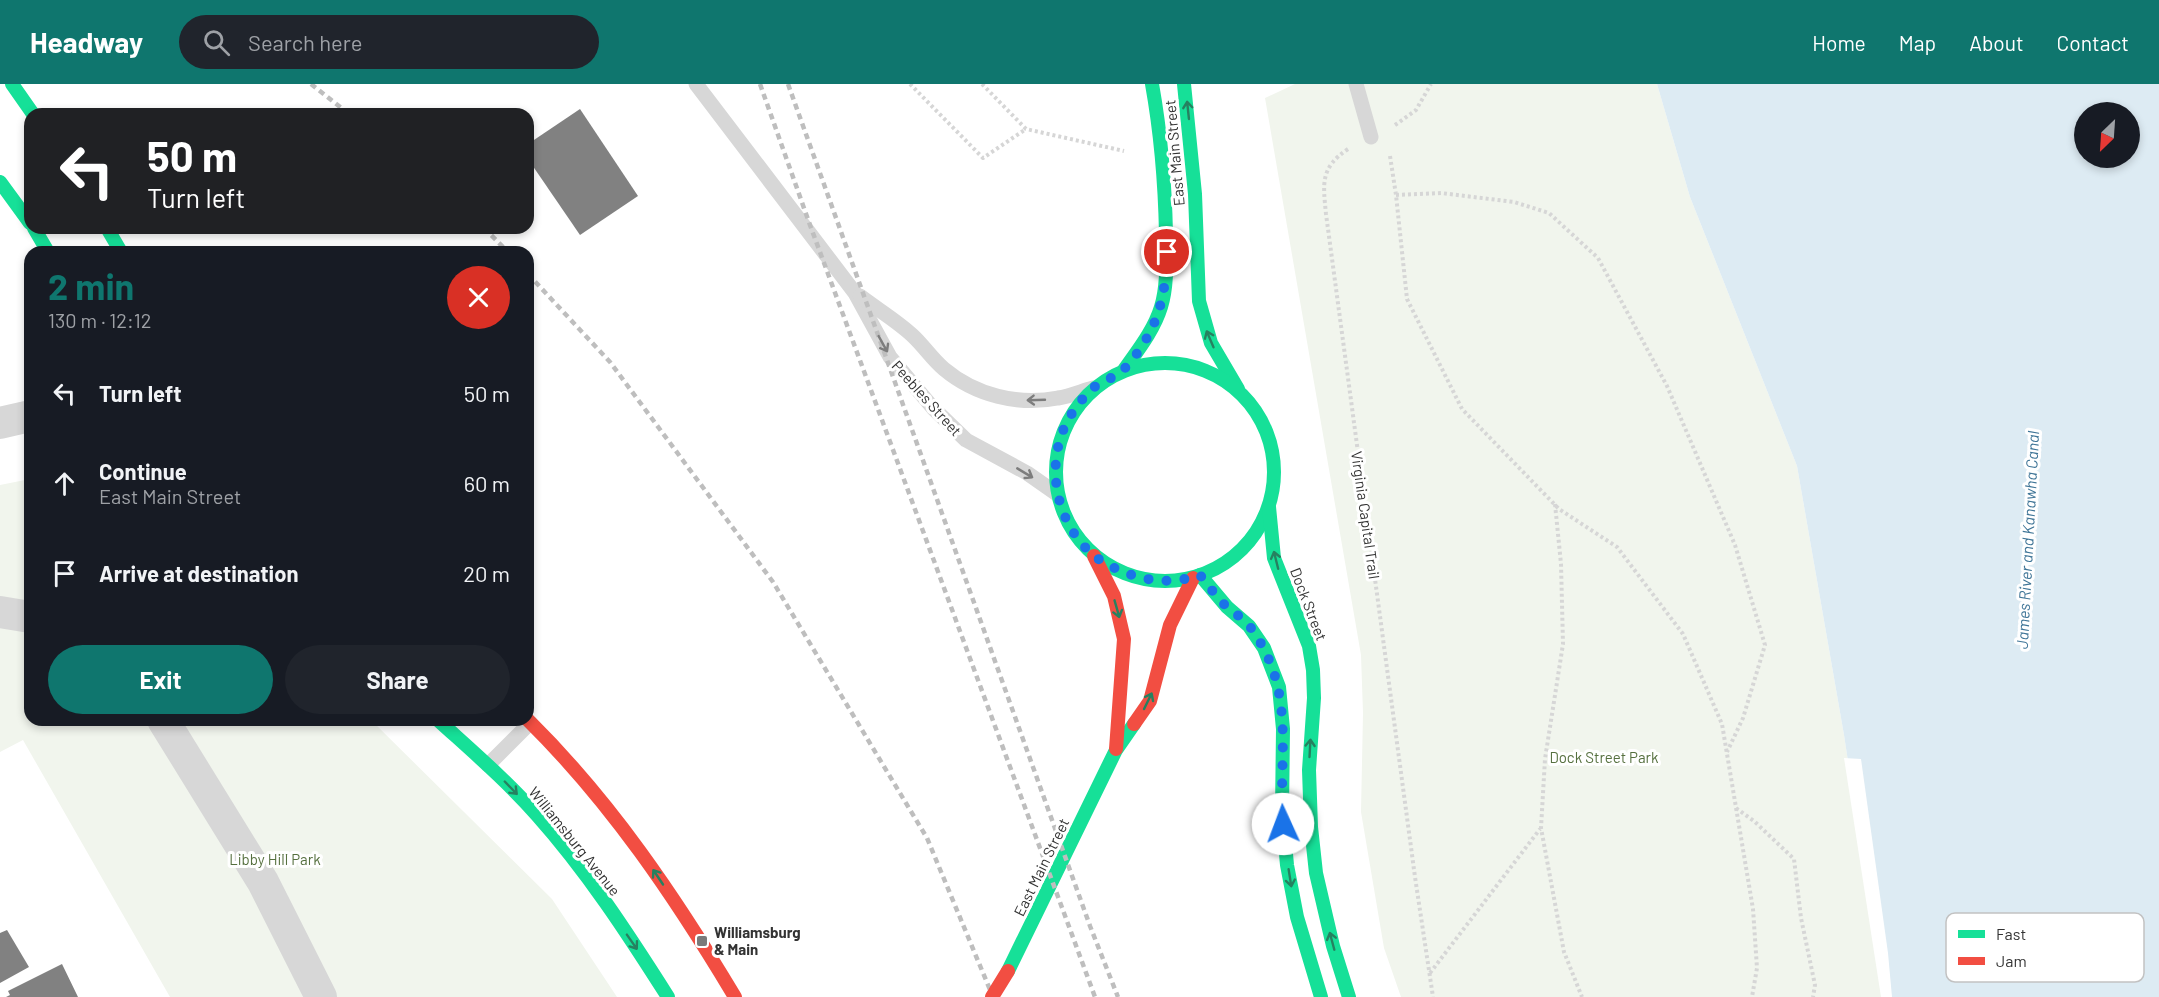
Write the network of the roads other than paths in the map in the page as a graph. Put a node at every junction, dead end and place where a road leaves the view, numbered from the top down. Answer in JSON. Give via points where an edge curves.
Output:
{"nodes":[{"id":1,"x":12,"y":84,"type":"edge"},
{"id":2,"x":696,"y":84,"type":"edge"},
{"id":3,"x":1152,"y":84,"type":"edge"},
{"id":4,"x":1184,"y":84,"type":"edge"},
{"id":5,"x":1356,"y":84,"type":"edge"},
{"id":6,"x":29,"y":108,"type":"edge"},
{"id":7,"x":1371,"y":137,"type":"road end"},
{"id":8,"x":0,"y":182,"type":"edge"},
{"id":9,"x":24,"y":215,"type":"edge"},
{"id":10,"x":855,"y":293,"type":"junction"},
{"id":11,"x":1124,"y":370,"type":"junction"},
{"id":12,"x":1093,"y":388,"type":"junction"},
{"id":13,"x":1238,"y":390,"type":"junction"},
{"id":14,"x":24,"y":417,"type":"edge"},
{"id":15,"x":0,"y":423,"type":"edge"},
{"id":16,"x":1057,"y":494,"type":"junction"},
{"id":17,"x":1269,"y":507,"type":"junction"},
{"id":18,"x":1094,"y":556,"type":"junction"},
{"id":19,"x":1197,"y":576,"type":"junction"},
{"id":20,"x":0,"y":612,"type":"edge"},
{"id":21,"x":24,"y":616,"type":"edge"},
{"id":22,"x":167,"y":726,"type":"edge"},
{"id":23,"x":445,"y":726,"type":"edge"},
{"id":24,"x":524,"y":726,"type":"edge"},
{"id":25,"x":534,"y":726,"type":"edge"},
{"id":26,"x":1116,"y":750,"type":"junction"},
{"id":27,"x":488,"y":765,"type":"junction"},
{"id":28,"x":321,"y":997,"type":"edge"},
{"id":29,"x":668,"y":997,"type":"edge"},
{"id":30,"x":735,"y":997,"type":"edge"},
{"id":31,"x":993,"y":997,"type":"edge"},
{"id":32,"x":1321,"y":997,"type":"edge"},
{"id":33,"x":1349,"y":997,"type":"edge"}],
"edges":[{"from":1,"to":6,"type":"main road"},
{"from":2,"to":10,"type":"lane","name":"Peebles Street"},
{"from":3,"to":11,"type":"main road","name":"East Main Street","via":[[1162,155],[1166,279],[1155,321]]},
{"from":13,"to":4,"type":"main road","name":"East Main Street","one_way":true,"via":[[1211,343],[1199,301],[1195,194]]},
{"from":5,"to":7,"type":"lane"},
{"from":8,"to":9,"type":"main road"},
{"from":12,"to":10,"type":"lane","name":"Peebles Street","one_way":true,"via":[[1033,400],[984,392],[943,369],[912,335]]},
{"from":10,"to":16,"type":"lane","name":"Peebles Street","one_way":true,"via":[[890,357],[949,425],[966,440]]},
{"from":11,"to":12,"type":"main road"},
{"from":11,"to":13,"type":"main road","via":[[1148,363],[1196,366]]},
{"from":12,"to":16,"type":"main road","via":[[1074,410],[1060,436],[1055,465]]},
{"from":13,"to":17,"type":"main road","via":[[1268,432],[1274,457]]},
{"from":14,"to":15,"type":"street"},
{"from":16,"to":18,"type":"main road","via":[[1071,528]]},
{"from":17,"to":19,"type":"main road","via":[[1248,544],[1232,559]]},
{"from":33,"to":17,"type":"main road","name":"Dock Street","one_way":true,"via":[[1316,873],[1310,782],[1313,670],[1309,646],[1274,558]]},
{"from":18,"to":19,"type":"main road","via":[[1121,571],[1152,580]]},
{"from":18,"to":26,"type":"main road","name":"East Main Street","one_way":true,"via":[[1114,596],[1124,639]]},
{"from":26,"to":19,"type":"main road","name":"East Main Street","one_way":true,"via":[[1150,701],[1167,635]]},
{"from":19,"to":32,"type":"main road","one_way":true,"via":[[1249,626],[1264,648],[1279,687],[1287,865],[1297,917]]},
{"from":20,"to":21,"type":"street"},
{"from":22,"to":28,"type":"street","via":[[262,882]]},
{"from":23,"to":27,"type":"main road","name":"Williamsburg Avenue"},
{"from":24,"to":27,"type":"lane"},
{"from":30,"to":25,"type":"main road","one_way":true,"via":[[629,834]]},
{"from":26,"to":31,"type":"main road","name":"East Main Street","bridge":true},
{"from":27,"to":29,"type":"main road","name":"Williamsburg Avenue","one_way":true,"via":[[564,848]]}]}
